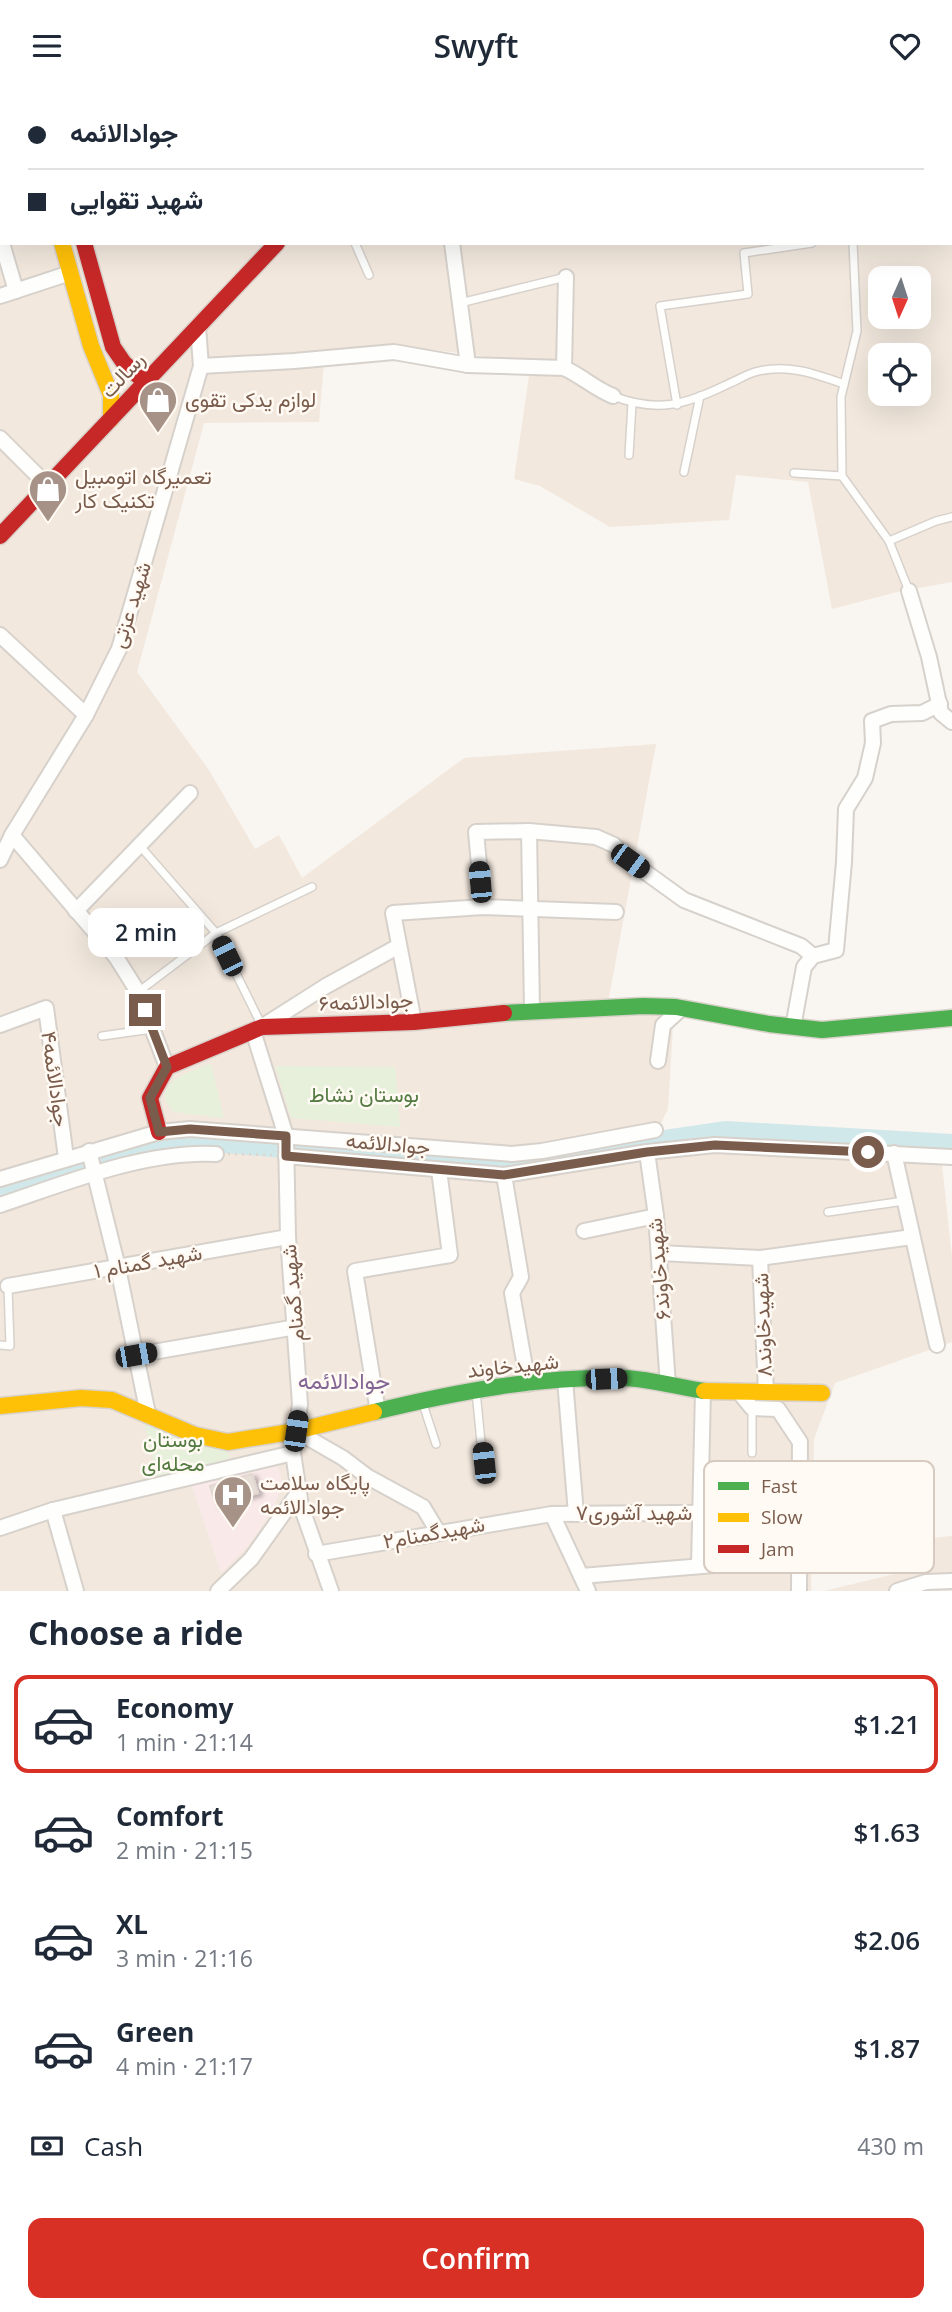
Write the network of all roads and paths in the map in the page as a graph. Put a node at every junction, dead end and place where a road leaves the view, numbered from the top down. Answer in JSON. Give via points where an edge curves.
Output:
{"nodes":[{"id":1,"x":3,"y":245,"type":"edge"},
{"id":2,"x":63,"y":245,"type":"edge"},
{"id":3,"x":85,"y":245,"type":"edge"},
{"id":4,"x":274,"y":245,"type":"edge"},
{"id":5,"x":356,"y":245,"type":"edge"},
{"id":6,"x":452,"y":245,"type":"edge"},
{"id":7,"x":787,"y":245,"type":"edge"},
{"id":8,"x":853,"y":245,"type":"edge"},
{"id":9,"x":762,"y":247,"type":"edge"},
{"id":10,"x":90,"y":266,"type":"junction"},
{"id":11,"x":70,"y":273,"type":"junction"},
{"id":12,"x":369,"y":275,"type":"dead end"},
{"id":13,"x":566,"y":277,"type":"joint"},
{"id":14,"x":16,"y":291,"type":"junction"},
{"id":15,"x":0,"y":296,"type":"edge"},
{"id":16,"x":459,"y":303,"type":"junction"},
{"id":17,"x":198,"y":327,"type":"junction"},
{"id":18,"x":468,"y":365,"type":"junction"},
{"id":19,"x":201,"y":366,"type":"junction"},
{"id":20,"x":564,"y":368,"type":"junction"},
{"id":21,"x":145,"y":383,"type":"junction"},
{"id":22,"x":844,"y":384,"type":"junction"},
{"id":23,"x":613,"y":396,"type":"joint"},
{"id":24,"x":701,"y":396,"type":"junction"},
{"id":25,"x":632,"y":403,"type":"junction"},
{"id":26,"x":677,"y":405,"type":"junction"},
{"id":27,"x":111,"y":419,"type":"junction"},
{"id":28,"x":0,"y":438,"type":"edge"},
{"id":29,"x":629,"y":455,"type":"dead end"},
{"id":30,"x":684,"y":472,"type":"dead end"},
{"id":31,"x":794,"y":473,"type":"dead end"},
{"id":32,"x":842,"y":476,"type":"junction"},
{"id":33,"x":48,"y":485,"type":"junction"},
{"id":34,"x":952,"y":517,"type":"edge"},
{"id":35,"x":3,"y":527,"type":"edge"},
{"id":36,"x":889,"y":541,"type":"junction"},
{"id":37,"x":909,"y":591,"type":"joint"},
{"id":38,"x":0,"y":635,"type":"edge"},
{"id":39,"x":940,"y":704,"type":"junction"},
{"id":40,"x":86,"y":715,"type":"junction"},
{"id":41,"x":952,"y":722,"type":"edge"},
{"id":42,"x":190,"y":793,"type":"dead end"},
{"id":43,"x":528,"y":831,"type":"junction"},
{"id":44,"x":12,"y":835,"type":"junction"},
{"id":45,"x":140,"y":846,"type":"junction"},
{"id":46,"x":0,"y":860,"type":"edge"},
{"id":47,"x":312,"y":887,"type":"dead end"},
{"id":48,"x":483,"y":907,"type":"junction"},
{"id":49,"x":529,"y":909,"type":"junction"},
{"id":50,"x":76,"y":911,"type":"junction"},
{"id":51,"x":616,"y":912,"type":"dead end"},
{"id":52,"x":216,"y":933,"type":"junction"},
{"id":53,"x":399,"y":946,"type":"junction"},
{"id":54,"x":813,"y":956,"type":"junction"},
{"id":55,"x":138,"y":992,"type":"junction"},
{"id":56,"x":682,"y":1008,"type":"junction"},
{"id":57,"x":531,"y":1010,"type":"junction"},
{"id":58,"x":952,"y":1018,"type":"edge"},
{"id":59,"x":414,"y":1022,"type":"junction"},
{"id":60,"x":0,"y":1025,"type":"edge"},
{"id":61,"x":793,"y":1027,"type":"junction"},
{"id":62,"x":152,"y":1028,"type":"junction"},
{"id":63,"x":257,"y":1029,"type":"junction"},
{"id":64,"x":102,"y":1036,"type":"dead end"},
{"id":65,"x":658,"y":1061,"type":"dead end"},
{"id":66,"x":167,"y":1067,"type":"junction"},
{"id":67,"x":655,"y":1130,"type":"dead end"},
{"id":68,"x":159,"y":1132,"type":"junction"},
{"id":69,"x":286,"y":1136,"type":"junction"},
{"id":70,"x":89,"y":1151,"type":"junction"},
{"id":71,"x":647,"y":1152,"type":"junction"},
{"id":72,"x":894,"y":1153,"type":"junction"},
{"id":73,"x":216,"y":1154,"type":"joint"},
{"id":74,"x":286,"y":1156,"type":"junction"},
{"id":75,"x":952,"y":1157,"type":"edge"},
{"id":76,"x":66,"y":1158,"type":"junction"},
{"id":77,"x":439,"y":1170,"type":"junction"},
{"id":78,"x":95,"y":1173,"type":"junction"},
{"id":79,"x":504,"y":1175,"type":"junction"},
{"id":80,"x":0,"y":1179,"type":"edge"},
{"id":81,"x":904,"y":1201,"type":"junction"},
{"id":82,"x":0,"y":1205,"type":"edge"},
{"id":83,"x":828,"y":1212,"type":"dead end"},
{"id":84,"x":656,"y":1216,"type":"junction"},
{"id":85,"x":584,"y":1231,"type":"dead end"},
{"id":86,"x":288,"y":1237,"type":"junction"},
{"id":87,"x":912,"y":1237,"type":"junction"},
{"id":88,"x":659,"y":1253,"type":"junction"},
{"id":89,"x":760,"y":1258,"type":"junction"},
{"id":90,"x":118,"y":1268,"type":"junction"},
{"id":91,"x":8,"y":1286,"type":"joint"},
{"id":92,"x":296,"y":1327,"type":"junction"},
{"id":93,"x":0,"y":1345,"type":"edge"},
{"id":94,"x":937,"y":1345,"type":"dead end"},
{"id":95,"x":136,"y":1355,"type":"junction"},
{"id":96,"x":565,"y":1380,"type":"junction"},
{"id":97,"x":528,"y":1384,"type":"junction"},
{"id":98,"x":668,"y":1385,"type":"junction"},
{"id":99,"x":476,"y":1390,"type":"junction"},
{"id":100,"x":703,"y":1391,"type":"junction"},
{"id":101,"x":822,"y":1393,"type":"dead end"},
{"id":102,"x":752,"y":1396,"type":"junction"},
{"id":103,"x":421,"y":1401,"type":"junction"},
{"id":104,"x":0,"y":1406,"type":"edge"},
{"id":105,"x":378,"y":1412,"type":"junction"},
{"id":106,"x":148,"y":1414,"type":"junction"},
{"id":107,"x":296,"y":1431,"type":"junction"},
{"id":108,"x":436,"y":1444,"type":"dead end"},
{"id":109,"x":293,"y":1453,"type":"junction"},
{"id":110,"x":752,"y":1453,"type":"dead end"},
{"id":111,"x":800,"y":1461,"type":"edge"},
{"id":112,"x":484,"y":1463,"type":"dead end"},
{"id":113,"x":300,"y":1499,"type":"junction"},
{"id":114,"x":53,"y":1510,"type":"junction"},
{"id":115,"x":700,"y":1513,"type":"junction"},
{"id":116,"x":704,"y":1513,"type":"edge"},
{"id":117,"x":552,"y":1514,"type":"junction"},
{"id":118,"x":576,"y":1514,"type":"junction"},
{"id":119,"x":0,"y":1528,"type":"edge"},
{"id":120,"x":438,"y":1532,"type":"junction"},
{"id":121,"x":316,"y":1554,"type":"junction"},
{"id":122,"x":699,"y":1566,"type":"junction"},
{"id":123,"x":704,"y":1566,"type":"edge"},
{"id":124,"x":800,"y":1573,"type":"edge"},
{"id":125,"x":581,"y":1576,"type":"junction"},
{"id":126,"x":952,"y":1581,"type":"edge"},
{"id":127,"x":928,"y":1586,"type":"edge"},
{"id":128,"x":76,"y":1591,"type":"edge"},
{"id":129,"x":218,"y":1591,"type":"edge"},
{"id":130,"x":230,"y":1591,"type":"edge"},
{"id":131,"x":331,"y":1591,"type":"edge"},
{"id":132,"x":588,"y":1591,"type":"edge"},
{"id":133,"x":799,"y":1591,"type":"edge"},
{"id":134,"x":897,"y":1591,"type":"edge"}],
"edges":[{"from":1,"to":14,"type":"street"},
{"from":2,"to":11,"type":"street"},
{"from":3,"to":10,"type":"street"},
{"from":4,"to":17,"type":"street","name":"رسالت"},
{"from":5,"to":12,"type":"lane"},
{"from":6,"to":16,"type":"street"},
{"from":7,"to":9,"type":"lane"},
{"from":8,"to":22,"type":"lane","via":[[857,331]]},
{"from":9,"to":26,"type":"lane","via":[[744,253],[748,294],[660,306]]},
{"from":10,"to":11,"type":"street"},
{"from":10,"to":21,"type":"street","via":[[113,347]]},
{"from":11,"to":14,"type":"street"},
{"from":11,"to":27,"type":"street","via":[[90,347],[111,395]]},
{"from":13,"to":16,"type":"lane"},
{"from":13,"to":20,"type":"street"},
{"from":14,"to":15,"type":"street"},
{"from":16,"to":18,"type":"street"},
{"from":17,"to":19,"type":"street","name":"شهید عزتی"},
{"from":17,"to":21,"type":"street","name":"رسالت"},
{"from":18,"to":19,"type":"street","via":[[394,352]]},
{"from":18,"to":20,"type":"street"},
{"from":19,"to":40,"type":"street","name":"شهید عزتی","via":[[119,649]]},
{"from":20,"to":23,"type":"street"},
{"from":21,"to":27,"type":"street","name":"رسالت"},
{"from":22,"to":24,"type":"lane","via":[[781,369],[756,372]]},
{"from":22,"to":32,"type":"lane"},
{"from":23,"to":25,"type":"lane"},
{"from":24,"to":26,"type":"lane"},
{"from":24,"to":30,"type":"lane"},
{"from":25,"to":26,"type":"lane"},
{"from":25,"to":29,"type":"lane"},
{"from":27,"to":33,"type":"street","name":"رسالت"},
{"from":28,"to":33,"type":"street"},
{"from":31,"to":32,"type":"lane"},
{"from":32,"to":36,"type":"lane"},
{"from":33,"to":35,"type":"street","name":"رسالت"},
{"from":34,"to":36,"type":"lane"},
{"from":36,"to":37,"type":"lane"},
{"from":37,"to":39,"type":"street"},
{"from":38,"to":40,"type":"street"},
{"from":39,"to":41,"type":"street"},
{"from":39,"to":54,"type":"street","via":[[922,713],[891,714],[872,721],[873,743],[865,778],[846,809],[836,950]]},
{"from":40,"to":44,"type":"street","name":"شهید عزتی"},
{"from":42,"to":45,"type":"street"},
{"from":43,"to":48,"type":"street","via":[[476,832]]},
{"from":43,"to":49,"type":"street"},
{"from":43,"to":54,"type":"street","via":[[596,837],[614,845],[684,900],[801,946]]},
{"from":44,"to":46,"type":"street","name":"شهید عزتی"},
{"from":44,"to":50,"type":"street"},
{"from":45,"to":50,"type":"street"},
{"from":45,"to":52,"type":"lane"},
{"from":47,"to":52,"type":"lane"},
{"from":48,"to":49,"type":"street"},
{"from":48,"to":53,"type":"street","via":[[393,913]]},
{"from":49,"to":51,"type":"street"},
{"from":49,"to":57,"type":"street"},
{"from":50,"to":55,"type":"street","via":[[116,957]]},
{"from":52,"to":55,"type":"lane"},
{"from":52,"to":63,"type":"lane"},
{"from":53,"to":59,"type":"street"},
{"from":53,"to":63,"type":"street"},
{"from":54,"to":61,"type":"street","via":[[804,967]]},
{"from":55,"to":62,"type":"street"},
{"from":56,"to":57,"type":"street","name":"جوادالائمه۶"},
{"from":56,"to":61,"type":"street","name":"جوادالائمه۶"},
{"from":56,"to":65,"type":"street","via":[[663,1025]]},
{"from":57,"to":59,"type":"street","name":"جوادالائمه۶"},
{"from":58,"to":61,"type":"street","name":"جوادالائمه۶","via":[[821,1030]]},
{"from":59,"to":63,"type":"street","name":"جوادالائمه۶"},
{"from":60,"to":76,"type":"street","name":"جوادالائمه۴","via":[[46,1008]]},
{"from":62,"to":64,"type":"lane"},
{"from":62,"to":66,"type":"street"},
{"from":63,"to":66,"type":"street","name":"جوادالائمه۶"},
{"from":63,"to":69,"type":"street","name":"شهید گمنام"},
{"from":66,"to":68,"type":"street","via":[[150,1098]]},
{"from":67,"to":69,"type":"street","name":"جوادالائمه","via":[[512,1154]]},
{"from":68,"to":69,"type":"street","name":"جوادالائمه","via":[[190,1129]]},
{"from":68,"to":70,"type":"street","name":"جوادالائمه"},
{"from":69,"to":74,"type":"street","name":"شهید گمنام"},
{"from":70,"to":76,"type":"street","name":"جوادالائمه"},
{"from":70,"to":78,"type":"street"},
{"from":71,"to":72,"type":"street","name":"جوادالائمه","via":[[715,1145]]},
{"from":71,"to":79,"type":"street","name":"جوادالائمه"},
{"from":71,"to":84,"type":"street","name":"شهیدخاوند۶"},
{"from":72,"to":75,"type":"street","name":"جوادالائمه"},
{"from":72,"to":81,"type":"street"},
{"from":73,"to":74,"type":"path"},
{"from":73,"to":78,"type":"street","via":[[174,1155]]},
{"from":74,"to":77,"type":"street","name":"جوادالائمه"},
{"from":74,"to":86,"type":"street","name":"شهید گمنام"},
{"from":76,"to":80,"type":"street","name":"جوادالائمه"},
{"from":77,"to":79,"type":"street","name":"جوادالائمه"},
{"from":77,"to":105,"type":"street","via":[[450,1255],[355,1271]]},
{"from":78,"to":82,"type":"street"},
{"from":78,"to":90,"type":"street"},
{"from":79,"to":97,"type":"street","via":[[521,1277],[512,1293]]},
{"from":81,"to":83,"type":"lane"},
{"from":81,"to":87,"type":"street"},
{"from":84,"to":85,"type":"street"},
{"from":84,"to":88,"type":"street","name":"شهیدخاوند۶"},
{"from":86,"to":90,"type":"street","name":"شهید گمنام ۱"},
{"from":86,"to":92,"type":"street","name":"شهید گمنام"},
{"from":87,"to":89,"type":"street"},
{"from":87,"to":94,"type":"street"},
{"from":88,"to":89,"type":"street"},
{"from":88,"to":98,"type":"street","name":"شهیدخاوند۶"},
{"from":89,"to":102,"type":"street","name":"شهیدخاوند۸"},
{"from":90,"to":91,"type":"street","name":"شهید گمنام ۱"},
{"from":90,"to":95,"type":"street"},
{"from":91,"to":93,"type":"lane","via":[[10,1346]]},
{"from":92,"to":95,"type":"street"},
{"from":92,"to":107,"type":"street","name":"شهید گمنام","via":[[300,1404]]},
{"from":95,"to":106,"type":"street"},
{"from":96,"to":97,"type":"street","name":"شهیدخاوند"},
{"from":96,"to":98,"type":"street","name":"شهیدخاوند","via":[[626,1378]]},
{"from":96,"to":118,"type":"street"},
{"from":97,"to":99,"type":"street","name":"شهیدخاوند"},
{"from":98,"to":100,"type":"street","name":"شهیدخاوند"},
{"from":99,"to":103,"type":"street","name":"شهیدخاوند"},
{"from":99,"to":112,"type":"lane"},
{"from":100,"to":102,"type":"street","name":"شهیدخاوند"},
{"from":100,"to":115,"type":"street"},
{"from":101,"to":102,"type":"street","name":"شهیدخاوند"},
{"from":102,"to":110,"type":"lane"},
{"from":102,"to":111,"type":"street","via":[[778,1409],[800,1441]]},
{"from":103,"to":105,"type":"street","name":"شهیدخاوند"},
{"from":103,"to":108,"type":"lane"},
{"from":104,"to":106,"type":"street","name":"شهیدخاوند","via":[[91,1398],[112,1400]]},
{"from":105,"to":107,"type":"street","name":"شهیدخاوند"},
{"from":106,"to":107,"type":"street","name":"شهیدخاوند","via":[[209,1440],[228,1442]]},
{"from":107,"to":109,"type":"street","name":"شهید گمنام"},
{"from":107,"to":120,"type":"street","via":[[423,1507]]},
{"from":109,"to":113,"type":"street","name":"شهید گمنام"},
{"from":109,"to":114,"type":"street"},
{"from":113,"to":121,"type":"street","name":"شهید گمنام"},
{"from":113,"to":129,"type":"street"},
{"from":113,"to":130,"type":"street","via":[[256,1565]]},
{"from":114,"to":119,"type":"street"},
{"from":114,"to":128,"type":"street"},
{"from":115,"to":116,"type":"street","name":"شهید آشوری۷"},
{"from":115,"to":118,"type":"street","name":"شهید آشوری۷"},
{"from":115,"to":122,"type":"street"},
{"from":117,"to":118,"type":"street","name":"شهید آشوری۷"},
{"from":117,"to":120,"type":"street","name":"شهیدگمنام۲"},
{"from":117,"to":125,"type":"street"},
{"from":120,"to":121,"type":"street","name":"شهیدگمنام۲"},
{"from":121,"to":131,"type":"street","name":"شهید گمنام"},
{"from":122,"to":123,"type":"street"},
{"from":122,"to":125,"type":"street"},
{"from":124,"to":133,"type":"street"},
{"from":125,"to":132,"type":"street"},
{"from":126,"to":127,"type":"street"},
{"from":127,"to":134,"type":"street"}]}
